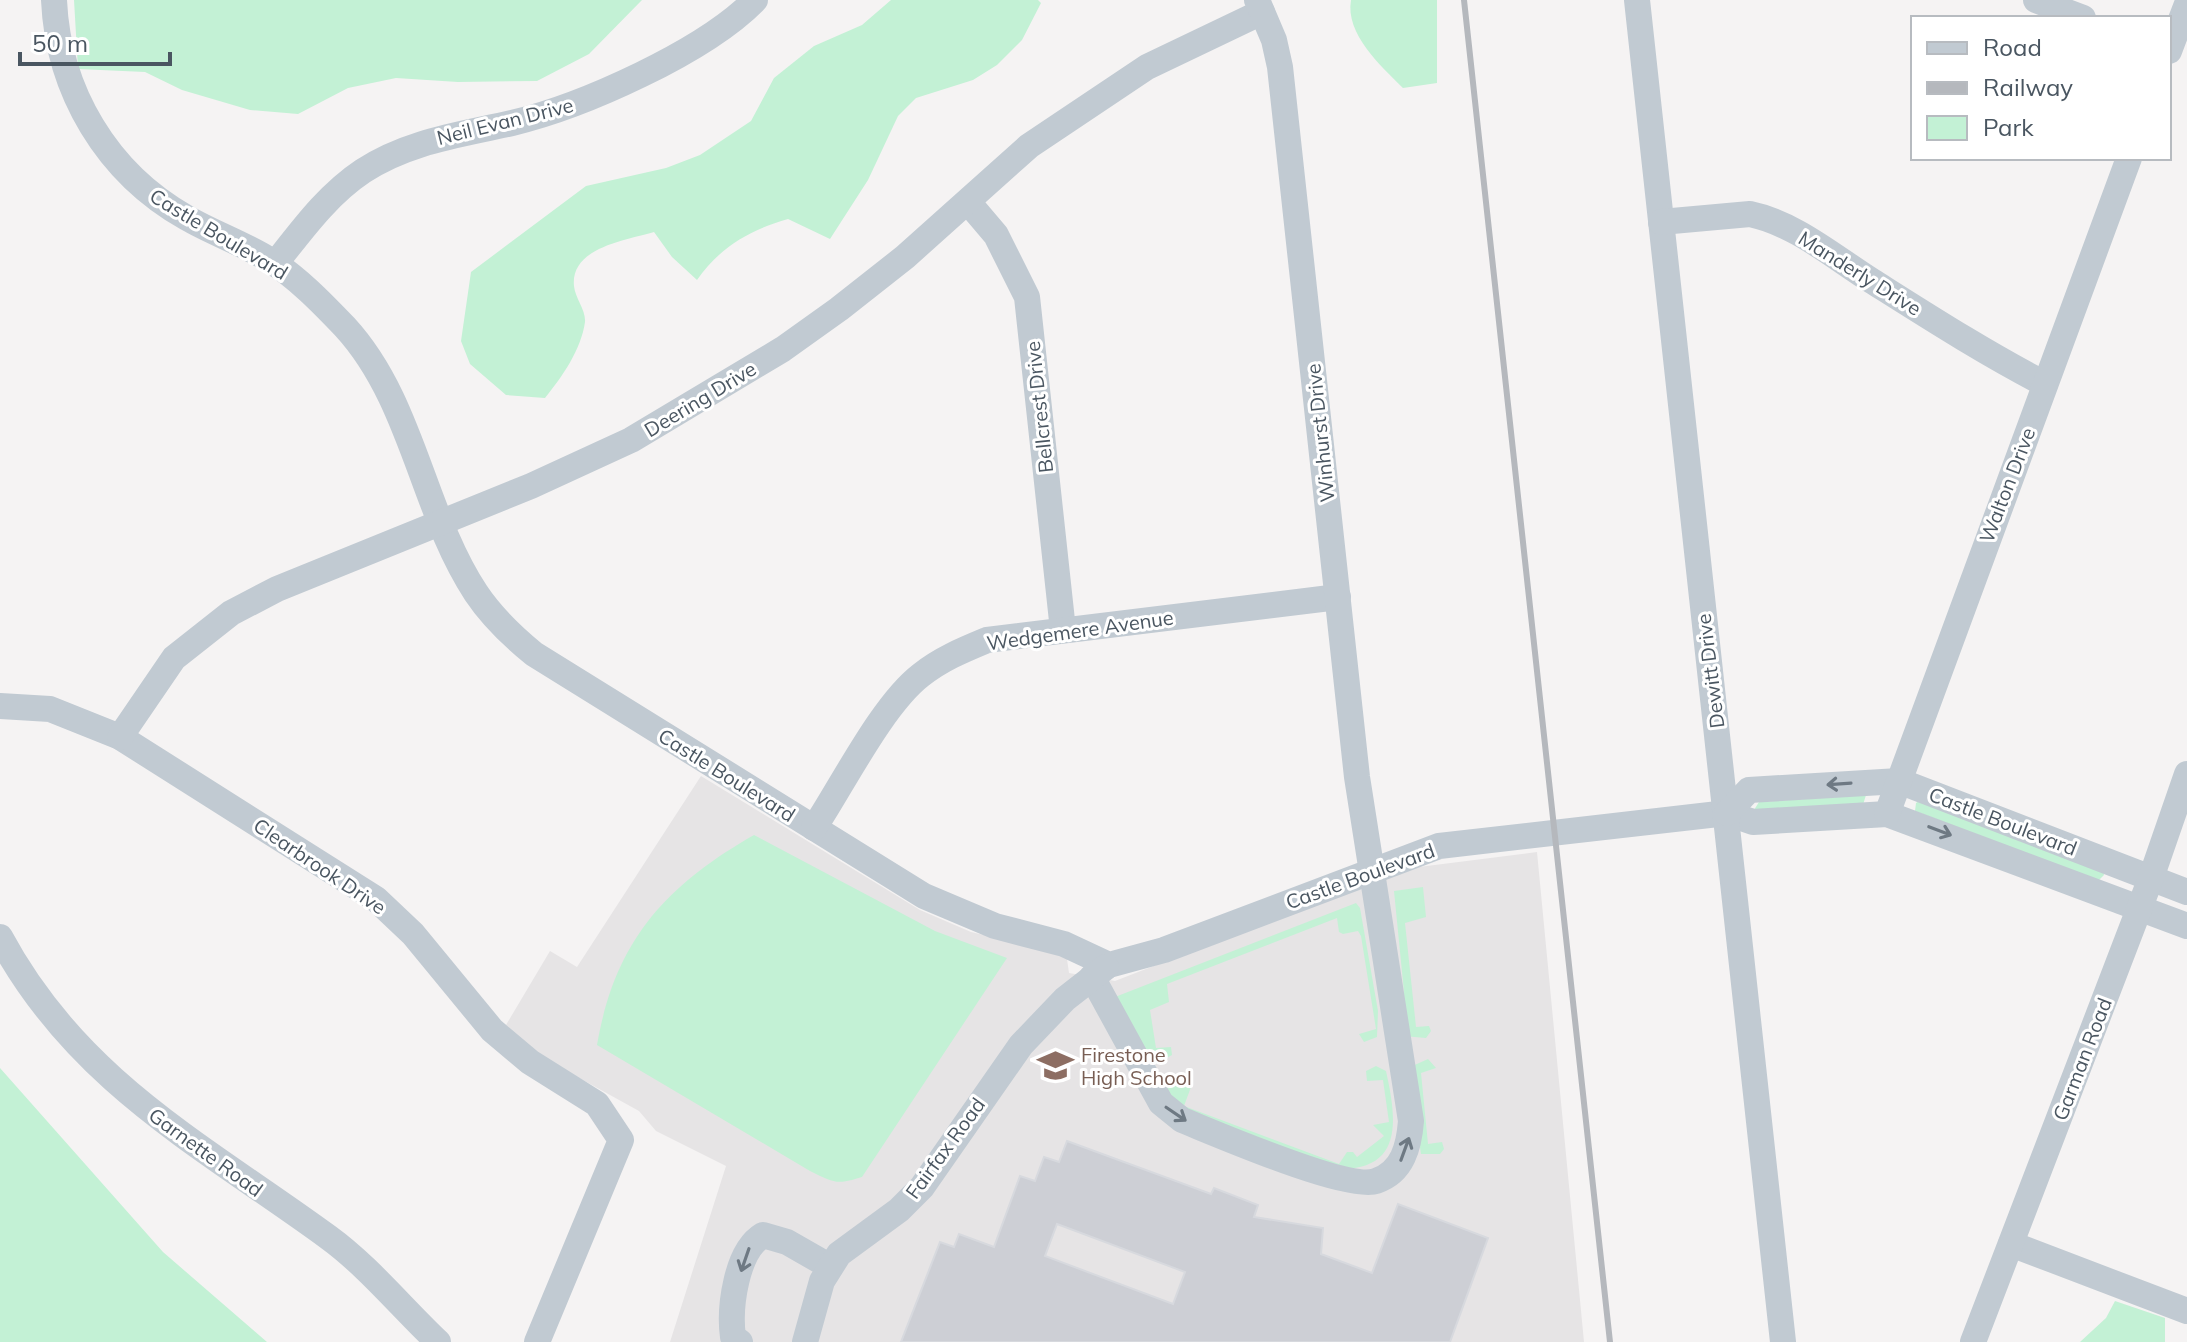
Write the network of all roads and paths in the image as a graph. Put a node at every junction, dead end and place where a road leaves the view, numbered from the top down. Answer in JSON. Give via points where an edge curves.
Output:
{"nodes":[{"id":1,"x":54,"y":0,"type":"edge"},
{"id":2,"x":755,"y":0,"type":"edge"},
{"id":3,"x":1637,"y":0,"type":"edge"},
{"id":4,"x":2036,"y":0,"type":"edge"},
{"id":5,"x":2187,"y":4,"type":"edge"},
{"id":6,"x":1259,"y":6,"type":"edge"},
{"id":7,"x":2078,"y":16,"type":"edge"},
{"id":8,"x":2171,"y":43,"type":"edge"},
{"id":9,"x":2128,"y":160,"type":"edge"},
{"id":10,"x":968,"y":202,"type":"junction"},
{"id":11,"x":1661,"y":222,"type":"junction"},
{"id":12,"x":275,"y":264,"type":"junction"},
{"id":13,"x":2045,"y":384,"type":"junction"},
{"id":14,"x":443,"y":523,"type":"junction"},
{"id":15,"x":1338,"y":597,"type":"junction"},
{"id":16,"x":1063,"y":630,"type":"junction"},
{"id":17,"x":0,"y":706,"type":"edge"},
{"id":18,"x":120,"y":737,"type":"junction"},
{"id":19,"x":2187,"y":774,"type":"edge"},
{"id":20,"x":1899,"y":781,"type":"junction"},
{"id":21,"x":1727,"y":813,"type":"junction"},
{"id":22,"x":1887,"y":814,"type":"junction"},
{"id":23,"x":814,"y":828,"type":"junction"},
{"id":24,"x":1371,"y":869,"type":"junction"},
{"id":25,"x":2151,"y":878,"type":"junction"},
{"id":26,"x":2187,"y":892,"type":"edge"},
{"id":27,"x":2139,"y":908,"type":"junction"},
{"id":28,"x":2187,"y":926,"type":"edge"},
{"id":29,"x":0,"y":937,"type":"edge"},
{"id":30,"x":1101,"y":971,"type":"junction"},
{"id":31,"x":2011,"y":1244,"type":"junction"},
{"id":32,"x":829,"y":1266,"type":"junction"},
{"id":33,"x":2187,"y":1311,"type":"edge"},
{"id":34,"x":438,"y":1342,"type":"edge"},
{"id":35,"x":537,"y":1342,"type":"edge"},
{"id":36,"x":740,"y":1342,"type":"edge"},
{"id":37,"x":805,"y":1342,"type":"edge"},
{"id":38,"x":1783,"y":1342,"type":"edge"},
{"id":39,"x":1973,"y":1342,"type":"edge"}],
"edges":[{"from":1,"to":12,"type":"street","name":"Castle Boulevard","via":[[62,57],[76,96],[92,130],[115,160],[157,199]]},
{"from":2,"to":12,"type":"street","name":"Neil Evan Drive","via":[[708,35],[591,98],[434,139],[388,157],[339,189]]},
{"from":3,"to":11,"type":"street","name":"Dewitt Drive"},
{"from":4,"to":7,"type":"street"},
{"from":5,"to":8,"type":"street"},
{"from":6,"to":10,"type":"street","name":"Deering Drive","via":[[1147,67],[1029,146]]},
{"from":6,"to":15,"type":"street","name":"Winhurst Drive","via":[[1280,67]]},
{"from":9,"to":13,"type":"street","name":"Walton Drive"},
{"from":10,"to":14,"type":"street","name":"Deering Drive","via":[[783,349],[631,440]]},
{"from":10,"to":16,"type":"street","name":"Bellcrest Drive","via":[[996,235],[1027,297]]},
{"from":11,"to":13,"type":"street","name":"Manderly Drive","via":[[1764,217]]},
{"from":11,"to":21,"type":"street","name":"Dewitt Drive"},
{"from":12,"to":14,"type":"street","name":"Castle Boulevard","via":[[324,304],[376,371]]},
{"from":13,"to":20,"type":"street","name":"Walton Drive"},
{"from":14,"to":18,"type":"street","name":"Deering Drive","via":[[277,589],[231,613],[174,658]]},
{"from":14,"to":23,"type":"street","name":"Castle Boulevard","via":[[475,592],[497,621],[534,654]]},
{"from":15,"to":16,"type":"street","name":"Wedgemere Avenue"},
{"from":15,"to":24,"type":"street","name":"Winhurst Drive"},
{"from":16,"to":23,"type":"street","name":"Wedgemere Avenue","via":[[987,640],[922,674],[889,711]]},
{"from":17,"to":18,"type":"street","name":"Clearbrook Drive","via":[[50,709]]},
{"from":18,"to":35,"type":"street","name":"Clearbrook Drive","via":[[376,899],[401,921],[497,1035],[597,1104],[608,1119],[621,1140]]},
{"from":19,"to":25,"type":"street","name":"Garman Road"},
{"from":20,"to":21,"type":"street","name":"Castle Boulevard","one_way":true,"via":[[1749,790]]},
{"from":20,"to":22,"type":"street","name":"Walton Drive"},
{"from":20,"to":25,"type":"street","name":"Castle Boulevard"},
{"from":21,"to":22,"type":"street","name":"Castle Boulevard","via":[[1753,822]]},
{"from":21,"to":24,"type":"street","name":"Castle Boulevard","via":[[1439,846]]},
{"from":21,"to":38,"type":"street","name":"Dewitt Drive"},
{"from":22,"to":27,"type":"street","name":"Castle Boulevard","one_way":true},
{"from":23,"to":30,"type":"street","name":"Castle Boulevard","via":[[952,910],[1064,944]]},
{"from":24,"to":30,"type":"street","name":"Castle Boulevard"},
{"from":30,"to":24,"type":"street","name":"Winhurst Drive","one_way":true,"via":[[1168,1110],[1198,1127],[1357,1184],[1389,1175],[1405,1155],[1411,1121]]},
{"from":25,"to":26,"type":"street","name":"Castle Boulevard"},
{"from":25,"to":27,"type":"street","name":"Garman Road"},
{"from":27,"to":28,"type":"street","name":"Castle Boulevard"},
{"from":27,"to":31,"type":"street","name":"Garman Road"},
{"from":29,"to":34,"type":"street","name":"Garnette Road","via":[[62,1028],[109,1079],[186,1141],[331,1239]]},
{"from":30,"to":32,"type":"street","name":"Fairfax Road","via":[[1021,1045],[922,1187]]},
{"from":31,"to":33,"type":"street"},
{"from":31,"to":39,"type":"street","name":"Garman Road"},
{"from":32,"to":36,"type":"street","one_way":true,"via":[[787,1242],[763,1235],[753,1241],[730,1321],[733,1337]]},
{"from":32,"to":37,"type":"street","name":"Fairfax Road"}]}
